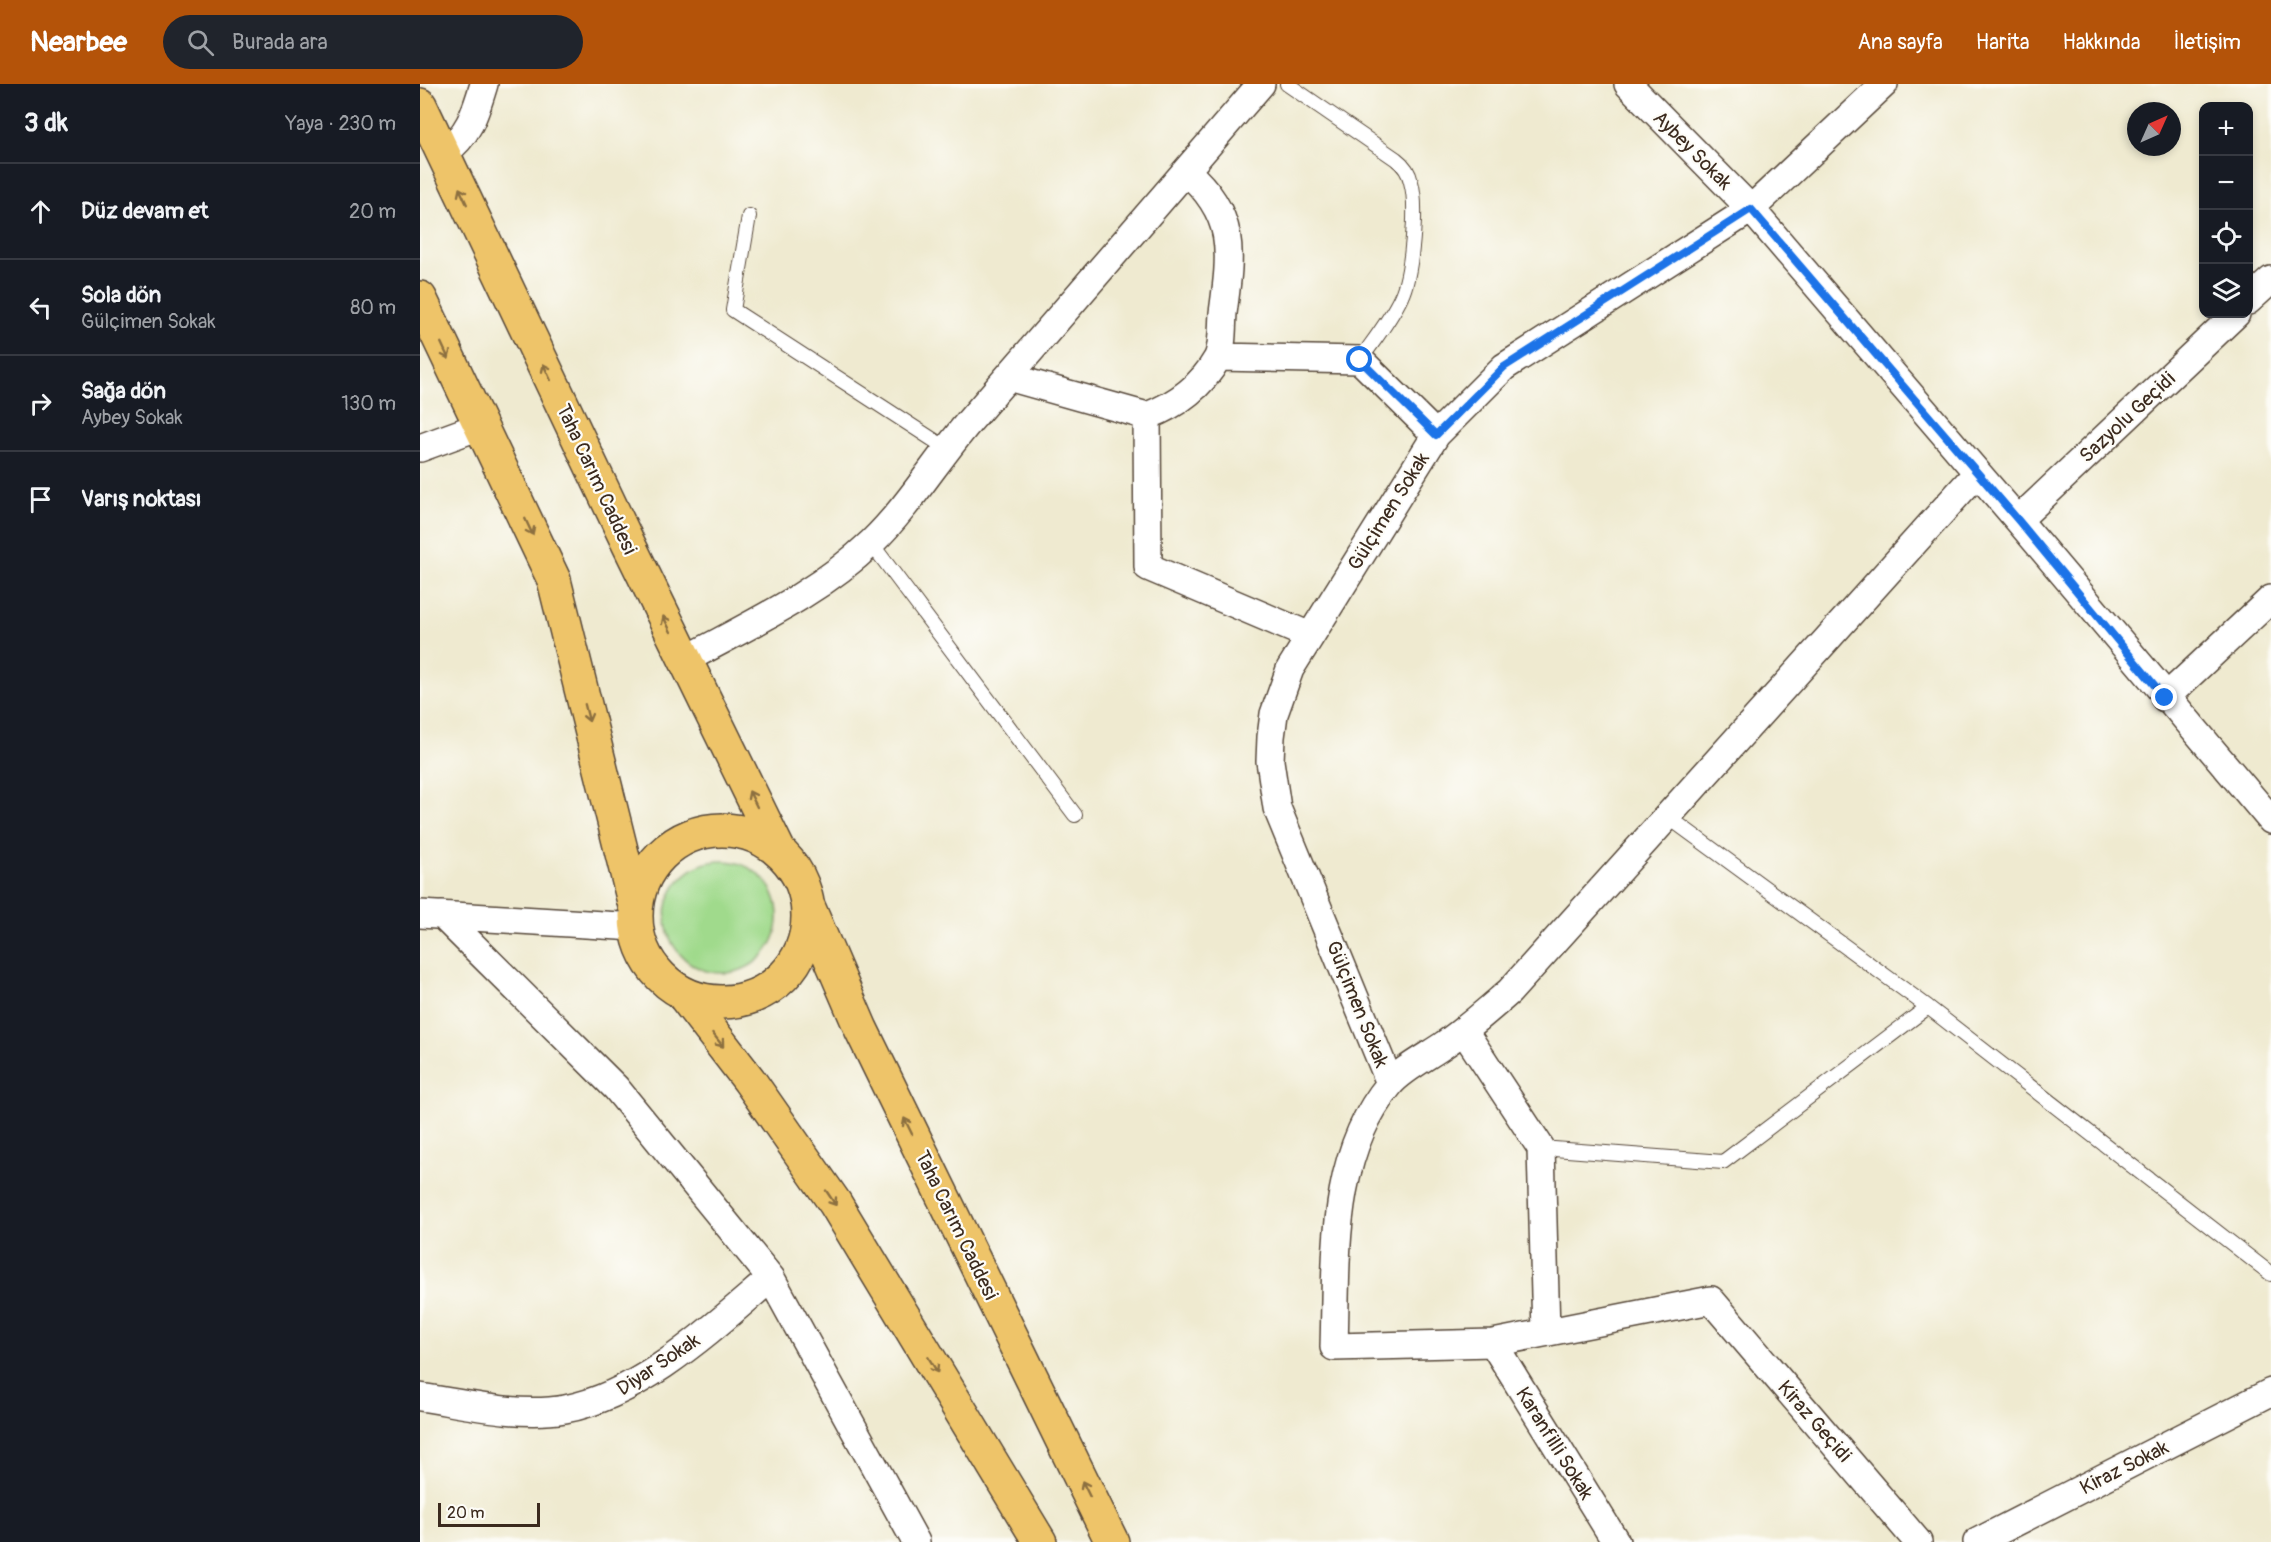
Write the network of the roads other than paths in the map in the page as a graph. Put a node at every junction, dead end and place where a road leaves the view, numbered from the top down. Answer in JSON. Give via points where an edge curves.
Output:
{"nodes":[{"id":1,"x":484,"y":84,"type":"edge"},
{"id":2,"x":1261,"y":84,"type":"edge"},
{"id":3,"x":1287,"y":84,"type":"edge"},
{"id":4,"x":1628,"y":84,"type":"edge"},
{"id":5,"x":1884,"y":84,"type":"edge"},
{"id":6,"x":420,"y":105,"type":"edge"},
{"id":7,"x":443,"y":154,"type":"junction"},
{"id":8,"x":1186,"y":171,"type":"junction"},
{"id":9,"x":1751,"y":209,"type":"junction"},
{"id":10,"x":749,"y":216,"type":"dead end"},
{"id":11,"x":2271,"y":280,"type":"edge"},
{"id":12,"x":2253,"y":297,"type":"edge"},
{"id":13,"x":420,"y":298,"type":"edge"},
{"id":14,"x":2232,"y":318,"type":"edge"},
{"id":15,"x":1218,"y":357,"type":"junction"},
{"id":16,"x":1360,"y":360,"type":"junction"},
{"id":17,"x":1008,"y":376,"type":"junction"},
{"id":18,"x":1147,"y":416,"type":"junction"},
{"id":19,"x":480,"y":426,"type":"junction"},
{"id":20,"x":1436,"y":435,"type":"junction"},
{"id":21,"x":420,"y":448,"type":"edge"},
{"id":22,"x":949,"y":450,"type":"junction"},
{"id":23,"x":1977,"y":473,"type":"junction"},
{"id":24,"x":2018,"y":520,"type":"junction"},
{"id":25,"x":871,"y":543,"type":"junction"},
{"id":26,"x":2271,"y":599,"type":"edge"},
{"id":27,"x":1310,"y":636,"type":"junction"},
{"id":28,"x":685,"y":660,"type":"junction"},
{"id":29,"x":2165,"y":698,"type":"junction"},
{"id":30,"x":1075,"y":815,"type":"dead end"},
{"id":31,"x":1667,"y":816,"type":"junction"},
{"id":32,"x":2271,"y":820,"type":"edge"},
{"id":33,"x":779,"y":851,"type":"junction"},
{"id":34,"x":808,"y":906,"type":"junction"},
{"id":35,"x":431,"y":915,"type":"edge"},
{"id":36,"x":635,"y":917,"type":"junction"},
{"id":37,"x":682,"y":993,"type":"junction"},
{"id":38,"x":1928,"y":1007,"type":"junction"},
{"id":39,"x":1464,"y":1031,"type":"junction"},
{"id":40,"x":1390,"y":1083,"type":"junction"},
{"id":41,"x":1541,"y":1148,"type":"junction"},
{"id":42,"x":2271,"y":1274,"type":"edge"},
{"id":43,"x":771,"y":1278,"type":"junction"},
{"id":44,"x":1546,"y":1332,"type":"junction"},
{"id":45,"x":1493,"y":1343,"type":"junction"},
{"id":46,"x":2271,"y":1392,"type":"edge"},
{"id":47,"x":420,"y":1397,"type":"edge"},
{"id":48,"x":916,"y":1542,"type":"edge"},
{"id":49,"x":1040,"y":1542,"type":"edge"},
{"id":50,"x":1112,"y":1542,"type":"edge"},
{"id":51,"x":1616,"y":1542,"type":"edge"},
{"id":52,"x":1918,"y":1542,"type":"edge"},
{"id":53,"x":1977,"y":1542,"type":"edge"}],
"edges":[{"from":1,"to":7,"type":"street","via":[[473,122],[457,144]]},
{"from":2,"to":8,"type":"street"},
{"from":3,"to":16,"type":"lane","via":[[1403,164],[1411,181],[1408,279],[1396,308]]},
{"from":4,"to":9,"type":"street","name":"Aybey Sokak"},
{"from":5,"to":9,"type":"street","name":"Gülçimen Sokak"},
{"from":6,"to":7,"type":"main road","name":"Taha Carım Caddesi"},
{"from":28,"to":7,"type":"main road","name":"Taha Carım Caddesi","one_way":true},
{"from":8,"to":15,"type":"street","via":[[1212,198],[1228,234],[1230,255]]},
{"from":8,"to":17,"type":"street"},
{"from":9,"to":20,"type":"street","name":"Gülçimen Sokak","via":[[1504,367]]},
{"from":9,"to":23,"type":"street","name":"Aybey Sokak"},
{"from":10,"to":22,"type":"lane","via":[[733,310]]},
{"from":11,"to":12,"type":"street"},
{"from":13,"to":19,"type":"main road","one_way":true},
{"from":14,"to":24,"type":"street","name":"Sazyolu Geçidi"},
{"from":15,"to":16,"type":"street"},
{"from":15,"to":18,"type":"street","via":[[1189,393],[1168,408]]},
{"from":16,"to":20,"type":"street"},
{"from":17,"to":18,"type":"street"},
{"from":17,"to":22,"type":"street"},
{"from":18,"to":27,"type":"street","via":[[1148,567]]},
{"from":19,"to":21,"type":"street"},
{"from":19,"to":36,"type":"main road","one_way":true,"via":[[554,580]]},
{"from":20,"to":27,"type":"street","name":"Gülçimen Sokak"},
{"from":22,"to":25,"type":"street","via":[[916,495]]},
{"from":23,"to":24,"type":"street","name":"Aybey Sokak"},
{"from":23,"to":31,"type":"street"},
{"from":24,"to":29,"type":"street","name":"Aybey Sokak"},
{"from":25,"to":28,"type":"street","via":[[789,603]]},
{"from":25,"to":30,"type":"lane"},
{"from":26,"to":29,"type":"street"},
{"from":27,"to":40,"type":"street","name":"Gülçimen Sokak","via":[[1290,669],[1274,714],[1270,737],[1272,785],[1277,808]]},
{"from":33,"to":28,"type":"main road","name":"Taha Carım Caddesi","one_way":true},
{"from":29,"to":32,"type":"street","name":"Aybey Sokak"},
{"from":31,"to":38,"type":"lane"},
{"from":31,"to":39,"type":"street","via":[[1509,992]]},
{"from":33,"to":34,"type":"main road","via":[[803,885]]},
{"from":33,"to":36,"type":"main road","via":[[742,832],[711,831],[681,839],[650,867],[640,886]]},
{"from":34,"to":37,"type":"main road","via":[[803,947],[794,966],[780,981],[743,1001],[722,1004]]},
{"from":50,"to":34,"type":"main road","name":"Taha Carım Caddesi","one_way":true,"via":[[861,1029]]},
{"from":35,"to":36,"type":"street"},
{"from":35,"to":43,"type":"street","via":[[616,1088]]},
{"from":36,"to":37,"type":"main road","via":[[641,947],[651,966]]},
{"from":37,"to":49,"type":"main road","one_way":true,"via":[[835,1203]]},
{"from":38,"to":41,"type":"lane","via":[[1723,1162]]},
{"from":38,"to":42,"type":"lane"},
{"from":39,"to":40,"type":"street"},
{"from":39,"to":41,"type":"street"},
{"from":40,"to":45,"type":"street","via":[[1366,1121],[1350,1161],[1340,1205],[1334,1347]]},
{"from":41,"to":44,"type":"street"},
{"from":43,"to":47,"type":"street","name":"Diyar Sokak","via":[[695,1342],[612,1395],[564,1409],[513,1410]]},
{"from":43,"to":48,"type":"street"},
{"from":44,"to":45,"type":"street"},
{"from":44,"to":52,"type":"street","name":"Kiraz Geçidi","via":[[1711,1300]]},
{"from":45,"to":51,"type":"street","name":"Karanfilli Sokak"},
{"from":46,"to":53,"type":"street","name":"Kiraz Sokak"}]}
